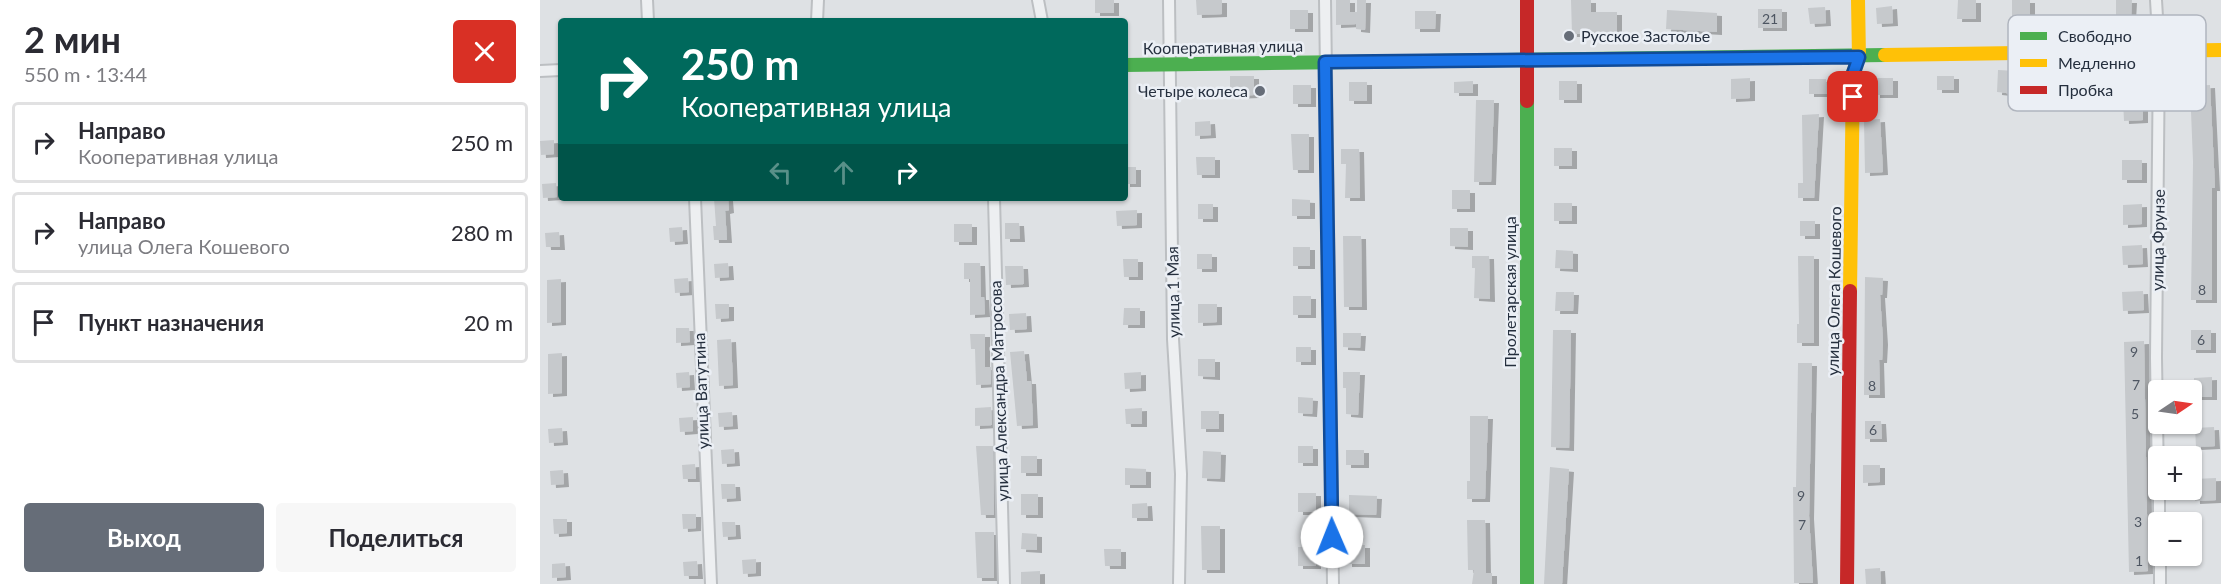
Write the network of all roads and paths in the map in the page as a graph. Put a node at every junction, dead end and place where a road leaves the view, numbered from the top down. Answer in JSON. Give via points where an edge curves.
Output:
{"nodes":[{"id":1,"x":647,"y":0,"type":"edge"},
{"id":2,"x":818,"y":0,"type":"edge"},
{"id":3,"x":1038,"y":0,"type":"edge"},
{"id":4,"x":1169,"y":0,"type":"edge"},
{"id":5,"x":1325,"y":0,"type":"edge"},
{"id":6,"x":1527,"y":0,"type":"edge"},
{"id":7,"x":1858,"y":0,"type":"edge"},
{"id":8,"x":2156,"y":0,"type":"edge"},
{"id":9,"x":2157,"y":15,"type":"edge"},
{"id":10,"x":648,"y":18,"type":"edge"},
{"id":11,"x":817,"y":18,"type":"edge"},
{"id":12,"x":1041,"y":18,"type":"edge"},
{"id":13,"x":2206,"y":50,"type":"edge"},
{"id":14,"x":2221,"y":50,"type":"edge"},
{"id":15,"x":2008,"y":54,"type":"edge"},
{"id":16,"x":1859,"y":57,"type":"junction"},
{"id":17,"x":1526,"y":59,"type":"junction"},
{"id":18,"x":1325,"y":62,"type":"junction"},
{"id":19,"x":1128,"y":65,"type":"edge"},
{"id":20,"x":1169,"y":65,"type":"junction"},
{"id":21,"x":558,"y":70,"type":"edge"},
{"id":22,"x":540,"y":71,"type":"edge"},
{"id":23,"x":2159,"y":111,"type":"edge"},
{"id":24,"x":695,"y":201,"type":"edge"},
{"id":25,"x":994,"y":201,"type":"edge"},
{"id":26,"x":2158,"y":446,"type":"edge"},
{"id":27,"x":2160,"y":566,"type":"edge"},
{"id":28,"x":711,"y":584,"type":"edge"},
{"id":29,"x":1004,"y":584,"type":"edge"},
{"id":30,"x":1179,"y":584,"type":"edge"},
{"id":31,"x":1333,"y":584,"type":"edge"},
{"id":32,"x":1527,"y":584,"type":"edge"},
{"id":33,"x":1847,"y":584,"type":"edge"},
{"id":34,"x":2160,"y":584,"type":"edge"}],
"edges":[{"from":1,"to":10,"type":"street"},
{"from":2,"to":11,"type":"street"},
{"from":3,"to":12,"type":"street"},
{"from":4,"to":20,"type":"street","name":"улица 1 Мая"},
{"from":5,"to":18,"type":"street"},
{"from":6,"to":17,"type":"street","name":"Пролетарская улица"},
{"from":7,"to":16,"type":"street","name":"улица Олега Кошевого"},
{"from":8,"to":9,"type":"street","name":"улица Фрунзе"},
{"from":13,"to":14,"type":"street","name":"Кооперативная улица"},
{"from":15,"to":16,"type":"street","name":"Кооперативная улица"},
{"from":16,"to":17,"type":"street","name":"Кооперативная улица"},
{"from":16,"to":33,"type":"street","name":"улица Олега Кошевого","via":[[1853,74]]},
{"from":17,"to":18,"type":"street","name":"Кооперативная улица"},
{"from":17,"to":32,"type":"street","name":"Пролетарская улица"},
{"from":18,"to":20,"type":"street","name":"Кооперативная улица"},
{"from":18,"to":31,"type":"street"},
{"from":19,"to":20,"type":"street","name":"Кооперативная улица"},
{"from":20,"to":30,"type":"street","name":"улица 1 Мая","via":[[1173,339],[1181,474]]},
{"from":21,"to":22,"type":"street"},
{"from":23,"to":26,"type":"street","name":"улица Фрунзе"},
{"from":24,"to":28,"type":"street","name":"улица Ватутина"},
{"from":25,"to":29,"type":"street","name":"улица Александра Матросова"},
{"from":27,"to":34,"type":"street"}]}
